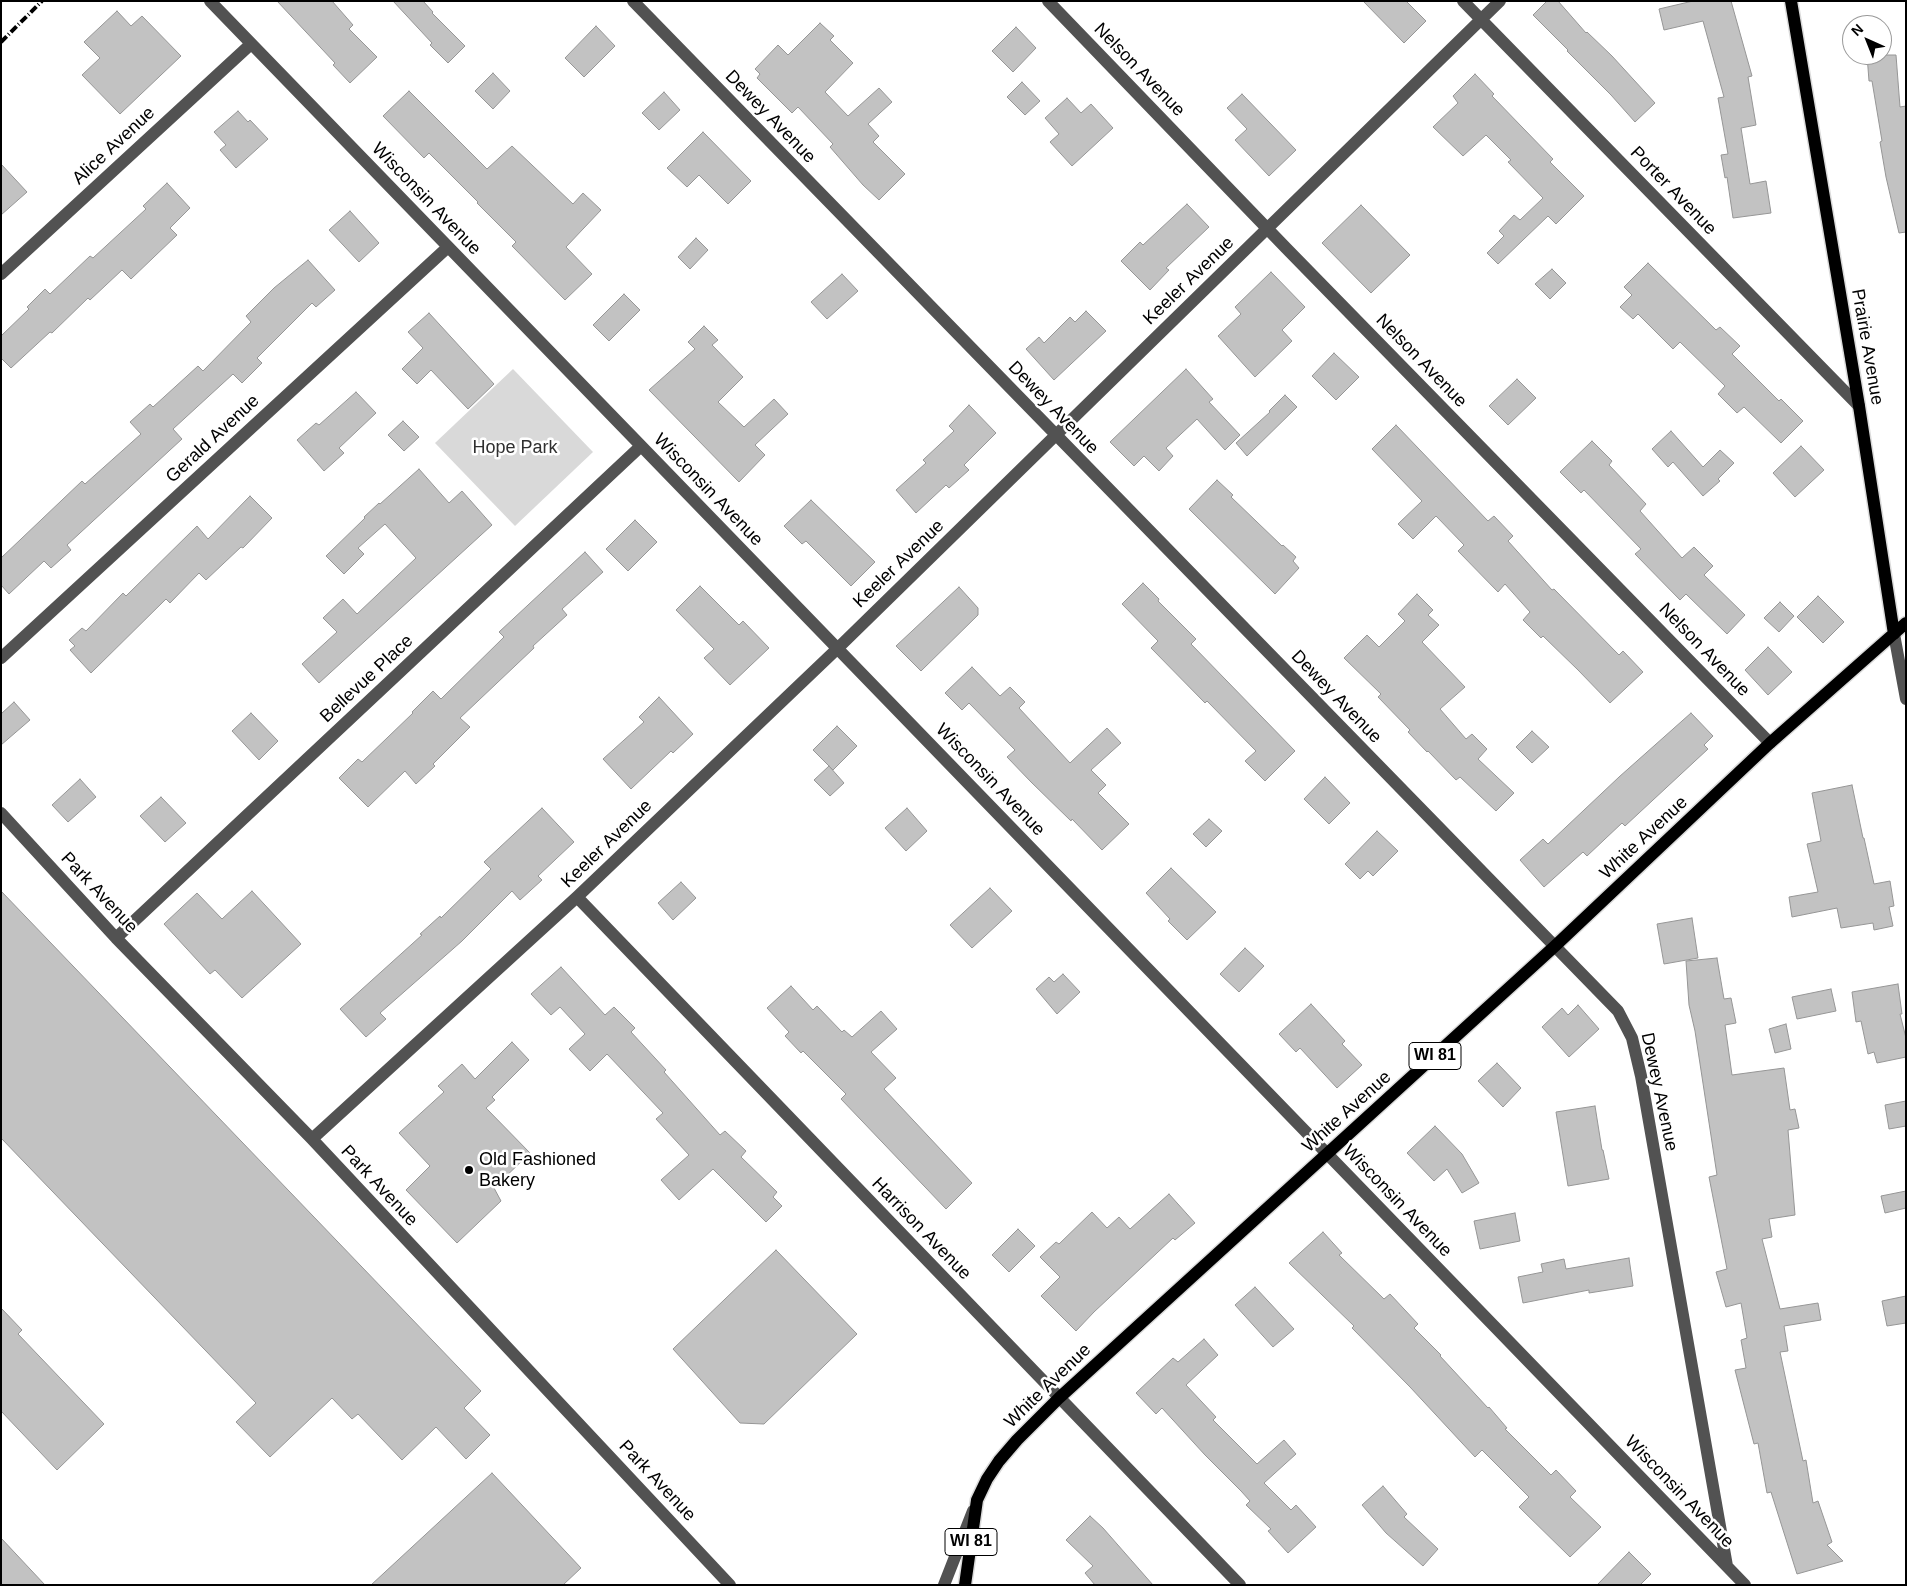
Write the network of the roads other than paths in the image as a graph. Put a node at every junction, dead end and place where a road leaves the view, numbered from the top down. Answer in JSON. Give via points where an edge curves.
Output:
{"nodes":[{"id":1,"x":210,"y":1,"type":"edge"},
{"id":2,"x":633,"y":1,"type":"edge"},
{"id":3,"x":1048,"y":1,"type":"edge"},
{"id":4,"x":1463,"y":1,"type":"edge"},
{"id":5,"x":1500,"y":1,"type":"edge"},
{"id":6,"x":1791,"y":1,"type":"edge"},
{"id":7,"x":1481,"y":20,"type":"junction"},
{"id":8,"x":251,"y":44,"type":"junction"},
{"id":9,"x":1268,"y":229,"type":"junction"},
{"id":10,"x":448,"y":247,"type":"junction"},
{"id":11,"x":1,"y":274,"type":"edge"},
{"id":12,"x":1859,"y":406,"type":"junction"},
{"id":13,"x":1055,"y":436,"type":"junction"},
{"id":14,"x":642,"y":446,"type":"junction"},
{"id":15,"x":1906,"y":623,"type":"edge"},
{"id":16,"x":1894,"y":634,"type":"junction"},
{"id":17,"x":838,"y":648,"type":"junction"},
{"id":18,"x":1,"y":658,"type":"edge"},
{"id":19,"x":1906,"y":699,"type":"edge"},
{"id":20,"x":1770,"y":743,"type":"junction"},
{"id":21,"x":1,"y":813,"type":"edge"},
{"id":22,"x":577,"y":897,"type":"junction"},
{"id":23,"x":116,"y":938,"type":"junction"},
{"id":24,"x":1555,"y":946,"type":"junction"},
{"id":25,"x":312,"y":1139,"type":"junction"},
{"id":26,"x":1327,"y":1154,"type":"junction"},
{"id":27,"x":1059,"y":1398,"type":"junction"},
{"id":28,"x":977,"y":1500,"type":"junction"},
{"id":29,"x":1727,"y":1566,"type":"junction"},
{"id":30,"x":730,"y":1585,"type":"edge"},
{"id":31,"x":944,"y":1585,"type":"edge"},
{"id":32,"x":965,"y":1585,"type":"edge"},
{"id":33,"x":1240,"y":1585,"type":"edge"},
{"id":34,"x":1745,"y":1585,"type":"edge"}],
"edges":[{"from":1,"to":8,"type":"street","name":"Wisconsin Avenue"},
{"from":2,"to":13,"type":"street","name":"Dewey Avenue"},
{"from":3,"to":9,"type":"street","name":"Nelson Avenue"},
{"from":4,"to":7,"type":"street","name":"Porter Avenue"},
{"from":5,"to":7,"type":"street","name":"Keeler Avenue"},
{"from":6,"to":12,"type":"main road","name":"Prairie Avenue"},
{"from":7,"to":9,"type":"street","name":"Keeler Avenue"},
{"from":7,"to":12,"type":"street","name":"Porter Avenue"},
{"from":8,"to":10,"type":"street","name":"Wisconsin Avenue"},
{"from":8,"to":11,"type":"street","name":"Alice Avenue"},
{"from":9,"to":13,"type":"street","name":"Keeler Avenue"},
{"from":9,"to":20,"type":"street","name":"Nelson Avenue"},
{"from":10,"to":14,"type":"street","name":"Wisconsin Avenue"},
{"from":10,"to":18,"type":"street","name":"Gerald Avenue"},
{"from":12,"to":16,"type":"main road","name":"Prairie Avenue"},
{"from":13,"to":17,"type":"street","name":"Keeler Avenue"},
{"from":13,"to":24,"type":"street","name":"Dewey Avenue"},
{"from":14,"to":17,"type":"street","name":"Wisconsin Avenue"},
{"from":14,"to":23,"type":"street","name":"Bellevue Place"},
{"from":15,"to":16,"type":"main road","name":"White Avenue","number":"WI 81"},
{"from":16,"to":19,"type":"street","name":"Prairie Avenue"},
{"from":16,"to":20,"type":"main road","name":"White Avenue","number":"WI 81"},
{"from":17,"to":22,"type":"street","name":"Keeler Avenue"},
{"from":17,"to":26,"type":"street","name":"Wisconsin Avenue"},
{"from":20,"to":24,"type":"main road","name":"White Avenue","number":"WI 81"},
{"from":21,"to":23,"type":"street","name":"Park Avenue"},
{"from":22,"to":25,"type":"street","name":"Keeler Avenue"},
{"from":22,"to":27,"type":"street","name":"Harrison Avenue"},
{"from":23,"to":25,"type":"street","name":"Park Avenue"},
{"from":24,"to":26,"type":"main road","name":"White Avenue","number":"WI 81"},
{"from":24,"to":29,"type":"street","name":"Dewey Avenue","via":[[1618,1011],[1632,1038]]},
{"from":25,"to":30,"type":"street","name":"Park Avenue"},
{"from":26,"to":27,"type":"main road","name":"White Avenue","number":"WI 81"},
{"from":26,"to":29,"type":"street","name":"Wisconsin Avenue"},
{"from":27,"to":28,"type":"main road","name":"White Avenue","number":"WI 81","via":[[999,1461]]},
{"from":27,"to":33,"type":"street","name":"Harrison Avenue"},
{"from":28,"to":31,"type":"street"},
{"from":28,"to":32,"type":"main road","name":"White Avenue","number":"WI 81"},
{"from":29,"to":34,"type":"street","name":"Wisconsin Avenue"}]}
